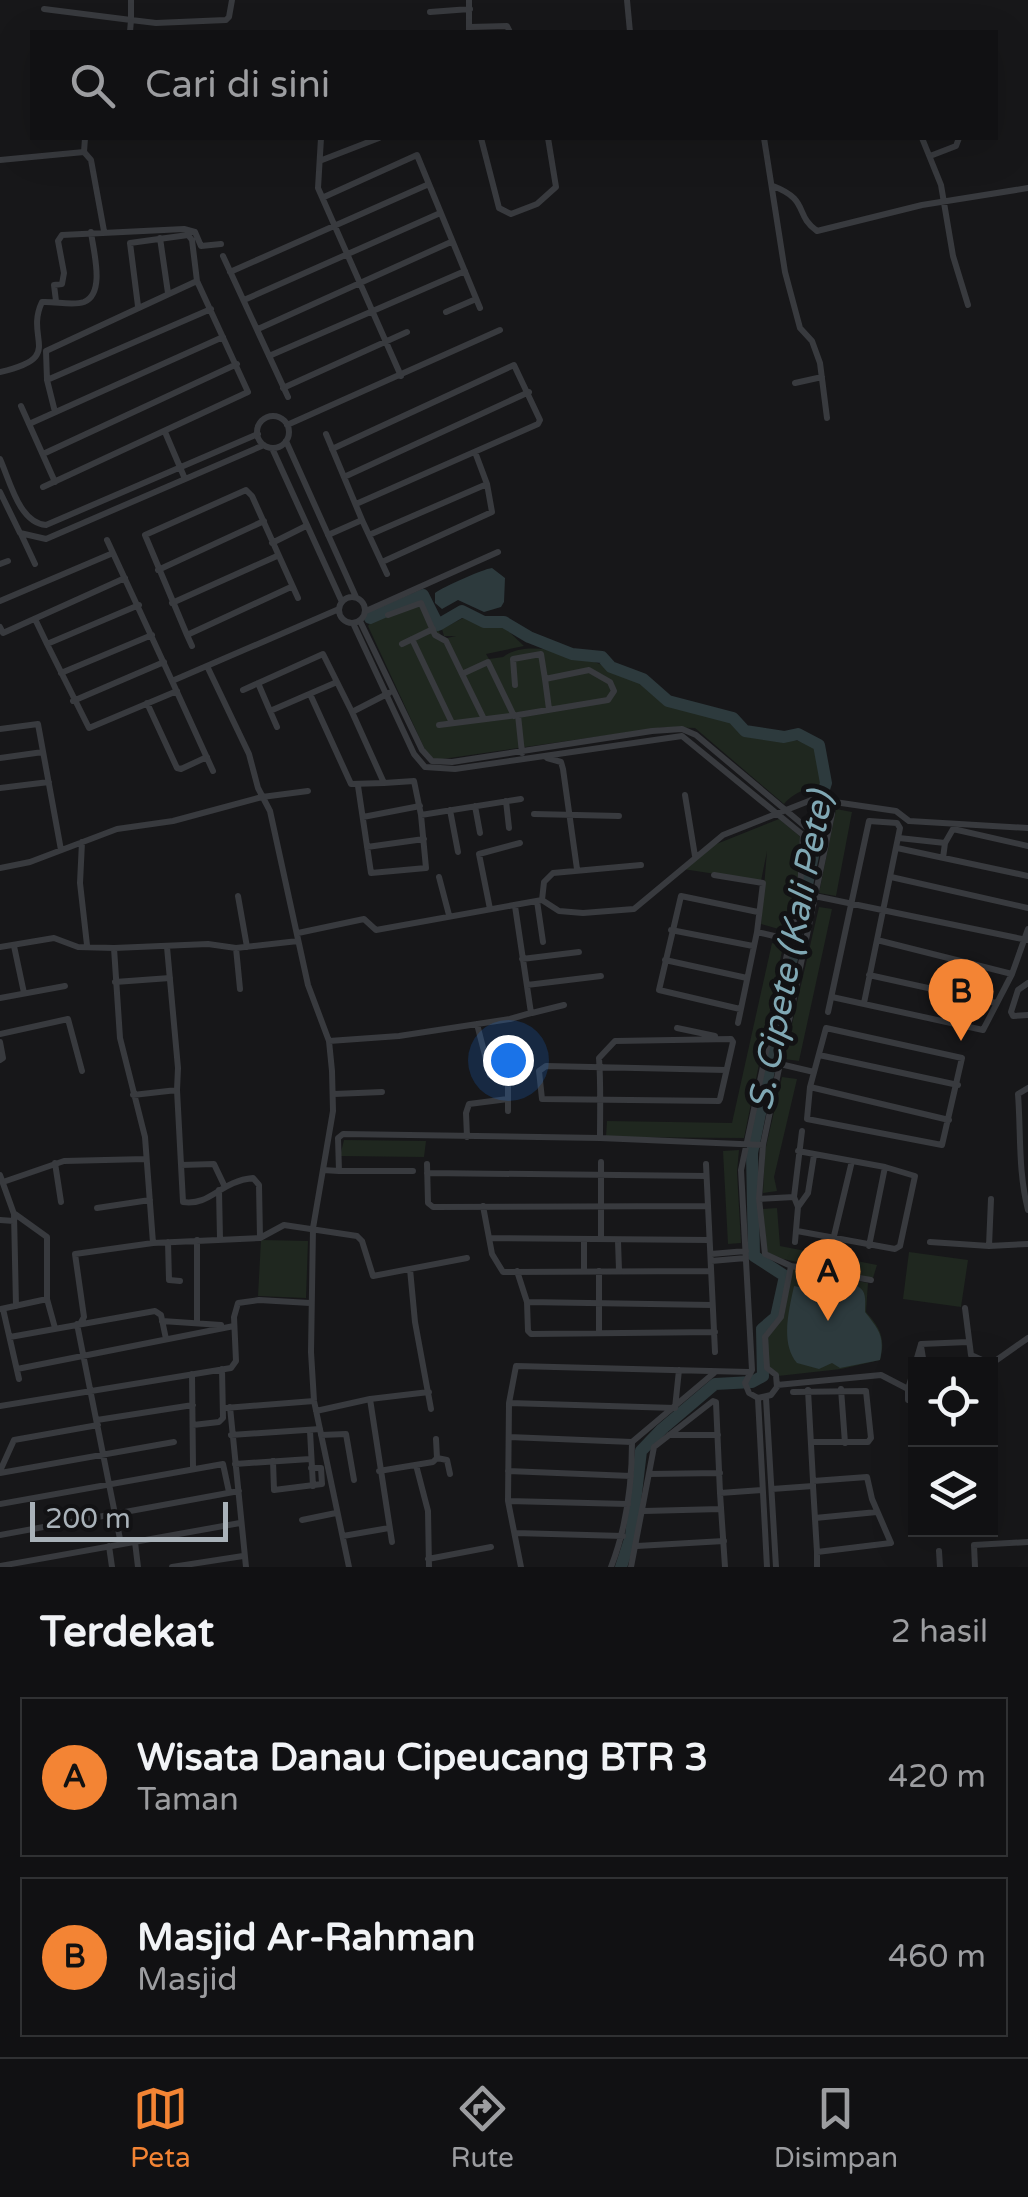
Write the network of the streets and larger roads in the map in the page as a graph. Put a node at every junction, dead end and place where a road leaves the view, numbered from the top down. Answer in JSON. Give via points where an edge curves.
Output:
{"nodes":[{"id":1,"x":131,"y":0,"type":"edge"},
{"id":2,"x":232,"y":0,"type":"edge"},
{"id":3,"x":468,"y":0,"type":"edge"},
{"id":4,"x":627,"y":0,"type":"edge"},
{"id":5,"x":44,"y":9,"type":"dead end"},
{"id":6,"x":470,"y":10,"type":"junction"},
{"id":7,"x":430,"y":12,"type":"dead end"},
{"id":8,"x":131,"y":20,"type":"junction"},
{"id":9,"x":130,"y":30,"type":"edge"},
{"id":10,"x":469,"y":30,"type":"edge"},
{"id":11,"x":509,"y":30,"type":"edge"},
{"id":12,"x":630,"y":30,"type":"edge"},
{"id":13,"x":85,"y":140,"type":"edge"},
{"id":14,"x":321,"y":140,"type":"edge"},
{"id":15,"x":374,"y":140,"type":"edge"},
{"id":16,"x":482,"y":140,"type":"edge"},
{"id":17,"x":548,"y":140,"type":"edge"},
{"id":18,"x":764,"y":140,"type":"edge"},
{"id":19,"x":923,"y":140,"type":"edge"},
{"id":20,"x":958,"y":140,"type":"edge"},
{"id":21,"x":84,"y":152,"type":"junction"},
{"id":22,"x":930,"y":156,"type":"junction"},
{"id":23,"x":0,"y":160,"type":"edge"},
{"id":24,"x":322,"y":160,"type":"junction"},
{"id":25,"x":429,"y":184,"type":"junction"},
{"id":26,"x":773,"y":186,"type":"junction"},
{"id":27,"x":1026,"y":188,"type":"edge"},
{"id":28,"x":324,"y":196,"type":"junction"},
{"id":29,"x":943,"y":202,"type":"junction"},
{"id":30,"x":438,"y":214,"type":"junction"},
{"id":31,"x":337,"y":224,"type":"junction"},
{"id":32,"x":104,"y":231,"type":"junction"},
{"id":33,"x":90,"y":232,"type":"junction"},
{"id":34,"x":160,"y":238,"type":"junction"},
{"id":35,"x":451,"y":242,"type":"junction"},
{"id":36,"x":221,"y":244,"type":"dead end"},
{"id":37,"x":349,"y":253,"type":"junction"},
{"id":38,"x":222,"y":256,"type":"dead end"},
{"id":39,"x":465,"y":271,"type":"junction"},
{"id":40,"x":230,"y":272,"type":"junction"},
{"id":41,"x":197,"y":281,"type":"junction"},
{"id":42,"x":361,"y":282,"type":"junction"},
{"id":43,"x":168,"y":293,"type":"junction"},
{"id":44,"x":476,"y":299,"type":"junction"},
{"id":45,"x":244,"y":300,"type":"junction"},
{"id":46,"x":56,"y":301,"type":"junction"},
{"id":47,"x":138,"y":306,"type":"junction"},
{"id":48,"x":968,"y":306,"type":"dead end"},
{"id":49,"x":480,"y":308,"type":"dead end"},
{"id":50,"x":210,"y":309,"type":"junction"},
{"id":51,"x":374,"y":312,"type":"junction"},
{"id":52,"x":446,"y":312,"type":"dead end"},
{"id":53,"x":258,"y":329,"type":"junction"},
{"id":54,"x":500,"y":330,"type":"dead end"},
{"id":55,"x":407,"y":332,"type":"dead end"},
{"id":56,"x":223,"y":338,"type":"junction"},
{"id":57,"x":386,"y":342,"type":"junction"},
{"id":58,"x":269,"y":356,"type":"junction"},
{"id":59,"x":237,"y":364,"type":"junction"},
{"id":60,"x":0,"y":372,"type":"edge"},
{"id":61,"x":401,"y":376,"type":"junction"},
{"id":62,"x":822,"y":377,"type":"junction"},
{"id":63,"x":47,"y":380,"type":"junction"},
{"id":64,"x":795,"y":383,"type":"dead end"},
{"id":65,"x":284,"y":388,"type":"junction"},
{"id":66,"x":529,"y":392,"type":"junction"},
{"id":67,"x":288,"y":397,"type":"dead end"},
{"id":68,"x":21,"y":406,"type":"dead end"},
{"id":69,"x":56,"y":412,"type":"junction"},
{"id":70,"x":828,"y":418,"type":"dead end"},
{"id":71,"x":29,"y":424,"type":"junction"},
{"id":72,"x":288,"y":425,"type":"junction"},
{"id":73,"x":166,"y":432,"type":"junction"},
{"id":74,"x":258,"y":434,"type":"junction"},
{"id":75,"x":326,"y":434,"type":"dead end"},
{"id":76,"x":286,"y":441,"type":"junction"},
{"id":77,"x":268,"y":446,"type":"junction"},
{"id":78,"x":332,"y":448,"type":"junction"},
{"id":79,"x":475,"y":452,"type":"junction"},
{"id":80,"x":43,"y":454,"type":"junction"},
{"id":81,"x":0,"y":459,"type":"edge"},
{"id":82,"x":183,"y":474,"type":"junction"},
{"id":83,"x":344,"y":477,"type":"junction"},
{"id":84,"x":4,"y":478,"type":"edge"},
{"id":85,"x":54,"y":482,"type":"junction"},
{"id":86,"x":487,"y":484,"type":"junction"},
{"id":87,"x":44,"y":487,"type":"dead end"},
{"id":88,"x":0,"y":492,"type":"edge"},
{"id":89,"x":356,"y":504,"type":"junction"},
{"id":90,"x":362,"y":520,"type":"junction"},
{"id":91,"x":264,"y":521,"type":"junction"},
{"id":92,"x":306,"y":526,"type":"junction"},
{"id":93,"x":20,"y":533,"type":"junction"},
{"id":94,"x":328,"y":534,"type":"junction"},
{"id":95,"x":370,"y":535,"type":"junction"},
{"id":96,"x":46,"y":540,"type":"junction"},
{"id":97,"x":107,"y":540,"type":"dead end"},
{"id":98,"x":272,"y":543,"type":"junction"},
{"id":99,"x":27,"y":548,"type":"junction"},
{"id":100,"x":498,"y":552,"type":"dead end"},
{"id":101,"x":113,"y":553,"type":"junction"},
{"id":102,"x":278,"y":556,"type":"junction"},
{"id":103,"x":382,"y":562,"type":"junction"},
{"id":104,"x":34,"y":564,"type":"dead end"},
{"id":105,"x":158,"y":570,"type":"junction"},
{"id":106,"x":387,"y":574,"type":"dead end"},
{"id":107,"x":125,"y":578,"type":"junction"},
{"id":108,"x":291,"y":587,"type":"junction"},
{"id":109,"x":356,"y":597,"type":"junction"},
{"id":110,"x":298,"y":598,"type":"dead end"},
{"id":111,"x":0,"y":601,"type":"edge"},
{"id":112,"x":172,"y":603,"type":"junction"},
{"id":113,"x":139,"y":605,"type":"junction"},
{"id":114,"x":340,"y":605,"type":"junction"},
{"id":115,"x":366,"y":611,"type":"junction"},
{"id":116,"x":388,"y":615,"type":"dead end"},
{"id":117,"x":34,"y":619,"type":"junction"},
{"id":118,"x":356,"y":622,"type":"junction"},
{"id":119,"x":0,"y":627,"type":"edge"},
{"id":120,"x":433,"y":629,"type":"junction"},
{"id":121,"x":152,"y":634,"type":"junction"},
{"id":122,"x":187,"y":635,"type":"junction"},
{"id":123,"x":412,"y":639,"type":"junction"},
{"id":124,"x":47,"y":644,"type":"junction"},
{"id":125,"x":402,"y":644,"type":"dead end"},
{"id":126,"x":192,"y":646,"type":"dead end"},
{"id":127,"x":164,"y":662,"type":"junction"},
{"id":128,"x":207,"y":666,"type":"junction"},
{"id":129,"x":61,"y":674,"type":"junction"},
{"id":130,"x":462,"y":674,"type":"junction"},
{"id":131,"x":545,"y":679,"type":"junction"},
{"id":132,"x":172,"y":681,"type":"junction"},
{"id":133,"x":337,"y":682,"type":"junction"},
{"id":134,"x":258,"y":683,"type":"junction"},
{"id":135,"x":514,"y":684,"type":"dead end"},
{"id":136,"x":244,"y":690,"type":"dead end"},
{"id":137,"x":177,"y":692,"type":"junction"},
{"id":138,"x":389,"y":693,"type":"junction"},
{"id":139,"x":310,"y":694,"type":"junction"},
{"id":140,"x":73,"y":701,"type":"junction"},
{"id":141,"x":148,"y":703,"type":"junction"},
{"id":142,"x":549,"y":709,"type":"junction"},
{"id":143,"x":270,"y":711,"type":"junction"},
{"id":144,"x":352,"y":712,"type":"junction"},
{"id":145,"x":516,"y":715,"type":"junction"},
{"id":146,"x":483,"y":717,"type":"junction"},
{"id":147,"x":452,"y":723,"type":"junction"},
{"id":148,"x":439,"y":725,"type":"dead end"},
{"id":149,"x":277,"y":726,"type":"dead end"},
{"id":150,"x":0,"y":729,"type":"edge"},
{"id":151,"x":662,"y":733,"type":"junction"},
{"id":152,"x":43,"y":752,"type":"junction"},
{"id":153,"x":522,"y":755,"type":"junction"},
{"id":154,"x":540,"y":756,"type":"junction"},
{"id":155,"x":207,"y":757,"type":"junction"},
{"id":156,"x":0,"y":758,"type":"edge"},
{"id":157,"x":213,"y":771,"type":"dead end"},
{"id":158,"x":49,"y":782,"type":"junction"},
{"id":159,"x":384,"y":783,"type":"junction"},
{"id":160,"x":358,"y":786,"type":"junction"},
{"id":161,"x":0,"y":788,"type":"edge"},
{"id":162,"x":308,"y":791,"type":"dead end"},
{"id":163,"x":685,"y":795,"type":"dead end"},
{"id":164,"x":262,"y":797,"type":"junction"},
{"id":165,"x":521,"y":799,"type":"dead end"},
{"id":166,"x":506,"y":801,"type":"junction"},
{"id":167,"x":475,"y":806,"type":"junction"},
{"id":168,"x":420,"y":810,"type":"junction"},
{"id":169,"x":450,"y":810,"type":"junction"},
{"id":170,"x":785,"y":812,"type":"junction"},
{"id":171,"x":534,"y":814,"type":"dead end"},
{"id":172,"x":832,"y":814,"type":"dead end"},
{"id":173,"x":569,"y":816,"type":"junction"},
{"id":174,"x":619,"y":816,"type":"dead end"},
{"id":175,"x":362,"y":817,"type":"junction"},
{"id":176,"x":509,"y":828,"type":"dead end"},
{"id":177,"x":1028,"y":828,"type":"edge"},
{"id":178,"x":480,"y":833,"type":"dead end"},
{"id":179,"x":899,"y":838,"type":"junction"},
{"id":180,"x":424,"y":839,"type":"junction"},
{"id":181,"x":82,"y":841,"type":"junction"},
{"id":182,"x":823,"y":841,"type":"junction"},
{"id":183,"x":945,"y":842,"type":"junction"},
{"id":184,"x":520,"y":843,"type":"dead end"},
{"id":185,"x":1028,"y":846,"type":"edge"},
{"id":186,"x":367,"y":847,"type":"junction"},
{"id":187,"x":897,"y":848,"type":"junction"},
{"id":188,"x":61,"y":850,"type":"junction"},
{"id":189,"x":458,"y":852,"type":"dead end"},
{"id":190,"x":695,"y":856,"type":"junction"},
{"id":191,"x":942,"y":858,"type":"junction"},
{"id":192,"x":641,"y":864,"type":"dead end"},
{"id":193,"x":0,"y":868,"type":"edge"},
{"id":194,"x":577,"y":869,"type":"junction"},
{"id":195,"x":714,"y":875,"type":"dead end"},
{"id":196,"x":1028,"y":876,"type":"edge"},
{"id":197,"x":440,"y":877,"type":"dead end"},
{"id":198,"x":891,"y":878,"type":"junction"},
{"id":199,"x":807,"y":895,"type":"junction"},
{"id":200,"x":238,"y":896,"type":"dead end"},
{"id":201,"x":540,"y":900,"type":"junction"},
{"id":202,"x":851,"y":902,"type":"junction"},
{"id":203,"x":515,"y":906,"type":"junction"},
{"id":204,"x":1028,"y":908,"type":"edge"},
{"id":205,"x":490,"y":909,"type":"junction"},
{"id":206,"x":883,"y":910,"type":"junction"},
{"id":207,"x":758,"y":912,"type":"junction"},
{"id":208,"x":449,"y":915,"type":"junction"},
{"id":209,"x":1028,"y":929,"type":"edge"},
{"id":210,"x":671,"y":930,"type":"junction"},
{"id":211,"x":756,"y":932,"type":"junction"},
{"id":212,"x":298,"y":937,"type":"junction"},
{"id":213,"x":791,"y":940,"type":"junction"},
{"id":214,"x":876,"y":940,"type":"junction"},
{"id":215,"x":1026,"y":940,"type":"edge"},
{"id":216,"x":543,"y":942,"type":"dead end"},
{"id":217,"x":87,"y":945,"type":"junction"},
{"id":218,"x":14,"y":946,"type":"junction"},
{"id":219,"x":753,"y":946,"type":"junction"},
{"id":220,"x":0,"y":947,"type":"edge"},
{"id":221,"x":114,"y":948,"type":"junction"},
{"id":222,"x":167,"y":948,"type":"junction"},
{"id":223,"x":236,"y":948,"type":"junction"},
{"id":224,"x":247,"y":948,"type":"junction"},
{"id":225,"x":579,"y":952,"type":"dead end"},
{"id":226,"x":522,"y":958,"type":"junction"},
{"id":227,"x":665,"y":960,"type":"junction"},
{"id":228,"x":1012,"y":974,"type":"junction"},
{"id":229,"x":869,"y":975,"type":"junction"},
{"id":230,"x":601,"y":976,"type":"dead end"},
{"id":231,"x":170,"y":978,"type":"junction"},
{"id":232,"x":747,"y":978,"type":"junction"},
{"id":233,"x":115,"y":982,"type":"junction"},
{"id":234,"x":1028,"y":983,"type":"edge"},
{"id":235,"x":527,"y":985,"type":"junction"},
{"id":236,"x":65,"y":986,"type":"dead end"},
{"id":237,"x":240,"y":989,"type":"dead end"},
{"id":238,"x":24,"y":993,"type":"junction"},
{"id":239,"x":832,"y":996,"type":"junction"},
{"id":240,"x":0,"y":998,"type":"edge"},
{"id":241,"x":864,"y":1003,"type":"junction"},
{"id":242,"x":996,"y":1003,"type":"junction"},
{"id":243,"x":564,"y":1005,"type":"dead end"},
{"id":244,"x":740,"y":1008,"type":"junction"},
{"id":245,"x":828,"y":1012,"type":"dead end"},
{"id":246,"x":531,"y":1013,"type":"junction"},
{"id":247,"x":1028,"y":1015,"type":"edge"},
{"id":248,"x":738,"y":1022,"type":"dead end"},
{"id":249,"x":477,"y":1024,"type":"junction"},
{"id":250,"x":677,"y":1028,"type":"dead end"},
{"id":251,"x":0,"y":1034,"type":"edge"},
{"id":252,"x":726,"y":1039,"type":"junction"},
{"id":253,"x":328,"y":1041,"type":"junction"},
{"id":254,"x":0,"y":1042,"type":"edge"},
{"id":255,"x":819,"y":1055,"type":"junction"},
{"id":256,"x":0,"y":1060,"type":"edge"},
{"id":257,"x":780,"y":1064,"type":"junction"},
{"id":258,"x":600,"y":1069,"type":"junction"},
{"id":259,"x":726,"y":1070,"type":"junction"},
{"id":260,"x":82,"y":1071,"type":"dead end"},
{"id":261,"x":814,"y":1072,"type":"junction"},
{"id":262,"x":490,"y":1075,"type":"dead end"},
{"id":263,"x":958,"y":1085,"type":"junction"},
{"id":264,"x":508,"y":1086,"type":"dead end"},
{"id":265,"x":810,"y":1088,"type":"junction"},
{"id":266,"x":1028,"y":1088,"type":"edge"},
{"id":267,"x":178,"y":1090,"type":"junction"},
{"id":268,"x":382,"y":1092,"type":"dead end"},
{"id":269,"x":334,"y":1094,"type":"junction"},
{"id":270,"x":133,"y":1095,"type":"junction"},
{"id":271,"x":508,"y":1099,"type":"junction"},
{"id":272,"x":601,"y":1101,"type":"junction"},
{"id":273,"x":508,"y":1111,"type":"dead end"},
{"id":274,"x":949,"y":1120,"type":"junction"},
{"id":275,"x":802,"y":1132,"type":"dead end"},
{"id":276,"x":467,"y":1136,"type":"junction"},
{"id":277,"x":1024,"y":1136,"type":"edge"},
{"id":278,"x":600,"y":1138,"type":"junction"},
{"id":279,"x":748,"y":1144,"type":"junction"},
{"id":280,"x":761,"y":1145,"type":"junction"},
{"id":281,"x":798,"y":1151,"type":"junction"},
{"id":282,"x":814,"y":1155,"type":"junction"},
{"id":283,"x":146,"y":1159,"type":"junction"},
{"id":284,"x":852,"y":1160,"type":"junction"},
{"id":285,"x":601,"y":1162,"type":"dead end"},
{"id":286,"x":55,"y":1163,"type":"junction"},
{"id":287,"x":706,"y":1164,"type":"dead end"},
{"id":288,"x":181,"y":1166,"type":"junction"},
{"id":289,"x":885,"y":1167,"type":"junction"},
{"id":290,"x":323,"y":1170,"type":"junction"},
{"id":291,"x":339,"y":1170,"type":"junction"},
{"id":292,"x":413,"y":1171,"type":"dead end"},
{"id":293,"x":602,"y":1176,"type":"junction"},
{"id":294,"x":706,"y":1176,"type":"junction"},
{"id":295,"x":1,"y":1179,"type":"edge"},
{"id":296,"x":221,"y":1187,"type":"junction"},
{"id":297,"x":794,"y":1197,"type":"junction"},
{"id":298,"x":759,"y":1199,"type":"junction"},
{"id":299,"x":991,"y":1199,"type":"dead end"},
{"id":300,"x":150,"y":1200,"type":"junction"},
{"id":301,"x":62,"y":1202,"type":"dead end"},
{"id":302,"x":483,"y":1206,"type":"junction"},
{"id":303,"x":708,"y":1206,"type":"junction"},
{"id":304,"x":798,"y":1207,"type":"junction"},
{"id":305,"x":98,"y":1208,"type":"dead end"},
{"id":306,"x":602,"y":1208,"type":"junction"},
{"id":307,"x":1028,"y":1210,"type":"edge"},
{"id":308,"x":14,"y":1218,"type":"junction"},
{"id":309,"x":0,"y":1220,"type":"edge"},
{"id":310,"x":313,"y":1228,"type":"junction"},
{"id":311,"x":797,"y":1231,"type":"junction"},
{"id":312,"x":260,"y":1238,"type":"junction"},
{"id":313,"x":491,"y":1238,"type":"junction"},
{"id":314,"x":220,"y":1239,"type":"junction"},
{"id":315,"x":601,"y":1239,"type":"junction"},
{"id":316,"x":197,"y":1240,"type":"junction"},
{"id":317,"x":584,"y":1240,"type":"junction"},
{"id":318,"x":618,"y":1240,"type":"junction"},
{"id":319,"x":710,"y":1240,"type":"junction"},
{"id":320,"x":833,"y":1240,"type":"junction"},
{"id":321,"x":168,"y":1242,"type":"junction"},
{"id":322,"x":795,"y":1242,"type":"dead end"},
{"id":323,"x":930,"y":1242,"type":"dead end"},
{"id":324,"x":154,"y":1243,"type":"junction"},
{"id":325,"x":1028,"y":1244,"type":"edge"},
{"id":326,"x":869,"y":1246,"type":"junction"},
{"id":327,"x":989,"y":1246,"type":"junction"},
{"id":328,"x":746,"y":1255,"type":"junction"},
{"id":329,"x":711,"y":1257,"type":"junction"},
{"id":330,"x":467,"y":1258,"type":"dead end"},
{"id":331,"x":791,"y":1266,"type":"junction"},
{"id":332,"x":410,"y":1268,"type":"junction"},
{"id":333,"x":584,"y":1270,"type":"junction"},
{"id":334,"x":619,"y":1270,"type":"junction"},
{"id":335,"x":518,"y":1271,"type":"junction"},
{"id":336,"x":599,"y":1271,"type":"junction"},
{"id":337,"x":711,"y":1271,"type":"junction"},
{"id":338,"x":871,"y":1280,"type":"dead end"},
{"id":339,"x":180,"y":1281,"type":"dead end"},
{"id":340,"x":47,"y":1299,"type":"junction"},
{"id":341,"x":528,"y":1302,"type":"junction"},
{"id":342,"x":310,"y":1303,"type":"junction"},
{"id":343,"x":599,"y":1304,"type":"junction"},
{"id":344,"x":712,"y":1304,"type":"junction"},
{"id":345,"x":16,"y":1306,"type":"junction"},
{"id":346,"x":965,"y":1308,"type":"dead end"},
{"id":347,"x":2,"y":1309,"type":"edge"},
{"id":348,"x":162,"y":1322,"type":"junction"},
{"id":349,"x":78,"y":1324,"type":"junction"},
{"id":350,"x":196,"y":1324,"type":"junction"},
{"id":351,"x":223,"y":1326,"type":"junction"},
{"id":352,"x":234,"y":1326,"type":"junction"},
{"id":353,"x":55,"y":1328,"type":"junction"},
{"id":354,"x":714,"y":1332,"type":"junction"},
{"id":355,"x":599,"y":1333,"type":"junction"},
{"id":356,"x":10,"y":1337,"type":"junction"},
{"id":357,"x":1028,"y":1338,"type":"edge"},
{"id":358,"x":166,"y":1339,"type":"junction"},
{"id":359,"x":968,"y":1342,"type":"junction"},
{"id":360,"x":921,"y":1344,"type":"junction"},
{"id":361,"x":716,"y":1352,"type":"dead end"},
{"id":362,"x":972,"y":1355,"type":"joint"},
{"id":363,"x":84,"y":1357,"type":"junction"},
{"id":364,"x":917,"y":1357,"type":"edge"},
{"id":365,"x":923,"y":1357,"type":"edge"},
{"id":366,"x":976,"y":1357,"type":"edge"},
{"id":367,"x":998,"y":1359,"type":"edge"},
{"id":368,"x":17,"y":1370,"type":"junction"},
{"id":369,"x":222,"y":1370,"type":"junction"},
{"id":370,"x":679,"y":1370,"type":"junction"},
{"id":371,"x":715,"y":1372,"type":"junction"},
{"id":372,"x":192,"y":1374,"type":"junction"},
{"id":373,"x":747,"y":1379,"type":"junction"},
{"id":374,"x":19,"y":1380,"type":"dead end"},
{"id":375,"x":777,"y":1382,"type":"junction"},
{"id":376,"x":908,"y":1388,"type":"edge"},
{"id":377,"x":841,"y":1389,"type":"junction"},
{"id":378,"x":808,"y":1390,"type":"junction"},
{"id":379,"x":92,"y":1391,"type":"junction"},
{"id":380,"x":429,"y":1392,"type":"junction"},
{"id":381,"x":793,"y":1392,"type":"dead end"},
{"id":382,"x":762,"y":1398,"type":"junction"},
{"id":383,"x":370,"y":1399,"type":"junction"},
{"id":384,"x":314,"y":1400,"type":"junction"},
{"id":385,"x":509,"y":1403,"type":"junction"},
{"id":386,"x":193,"y":1405,"type":"junction"},
{"id":387,"x":0,"y":1406,"type":"edge"},
{"id":388,"x":227,"y":1408,"type":"junction"},
{"id":389,"x":675,"y":1408,"type":"junction"},
{"id":390,"x":430,"y":1409,"type":"dead end"},
{"id":391,"x":316,"y":1412,"type":"junction"},
{"id":392,"x":98,"y":1422,"type":"junction"},
{"id":393,"x":193,"y":1425,"type":"junction"},
{"id":394,"x":310,"y":1430,"type":"junction"},
{"id":395,"x":320,"y":1432,"type":"junction"},
{"id":396,"x":232,"y":1435,"type":"junction"},
{"id":397,"x":669,"y":1435,"type":"junction"},
{"id":398,"x":718,"y":1435,"type":"junction"},
{"id":399,"x":510,"y":1437,"type":"junction"},
{"id":400,"x":436,"y":1439,"type":"dead end"},
{"id":401,"x":174,"y":1442,"type":"dead end"},
{"id":402,"x":632,"y":1442,"type":"junction"},
{"id":403,"x":812,"y":1442,"type":"junction"},
{"id":404,"x":845,"y":1443,"type":"junction"},
{"id":405,"x":104,"y":1453,"type":"junction"},
{"id":406,"x":437,"y":1458,"type":"junction"},
{"id":407,"x":273,"y":1461,"type":"junction"},
{"id":408,"x":234,"y":1464,"type":"junction"},
{"id":409,"x":311,"y":1464,"type":"junction"},
{"id":410,"x":416,"y":1465,"type":"junction"},
{"id":411,"x":193,"y":1467,"type":"junction"},
{"id":412,"x":379,"y":1471,"type":"junction"},
{"id":413,"x":508,"y":1471,"type":"junction"},
{"id":414,"x":0,"y":1472,"type":"edge"},
{"id":415,"x":720,"y":1472,"type":"junction"},
{"id":416,"x":450,"y":1474,"type":"dead end"},
{"id":417,"x":649,"y":1474,"type":"junction"},
{"id":418,"x":632,"y":1476,"type":"junction"},
{"id":419,"x":354,"y":1480,"type":"dead end"},
{"id":420,"x":109,"y":1483,"type":"junction"},
{"id":421,"x":813,"y":1484,"type":"junction"},
{"id":422,"x":772,"y":1488,"type":"junction"},
{"id":423,"x":762,"y":1490,"type":"junction"},
{"id":424,"x":238,"y":1491,"type":"junction"},
{"id":425,"x":229,"y":1492,"type":"junction"},
{"id":426,"x":720,"y":1492,"type":"junction"},
{"id":427,"x":508,"y":1501,"type":"junction"},
{"id":428,"x":0,"y":1504,"type":"edge"},
{"id":429,"x":628,"y":1504,"type":"junction"},
{"id":430,"x":721,"y":1509,"type":"junction"},
{"id":431,"x":644,"y":1511,"type":"junction"},
{"id":432,"x":877,"y":1512,"type":"junction"},
{"id":433,"x":115,"y":1514,"type":"junction"},
{"id":434,"x":336,"y":1514,"type":"junction"},
{"id":435,"x":815,"y":1518,"type":"junction"},
{"id":436,"x":302,"y":1520,"type":"dead end"},
{"id":437,"x":240,"y":1524,"type":"junction"},
{"id":438,"x":389,"y":1528,"type":"junction"},
{"id":439,"x":516,"y":1532,"type":"junction"},
{"id":440,"x":0,"y":1534,"type":"edge"},
{"id":441,"x":342,"y":1536,"type":"junction"},
{"id":442,"x":623,"y":1536,"type":"junction"},
{"id":443,"x":724,"y":1541,"type":"junction"},
{"id":444,"x":134,"y":1542,"type":"junction"},
{"id":445,"x":392,"y":1542,"type":"dead end"},
{"id":446,"x":1028,"y":1542,"type":"edge"},
{"id":447,"x":121,"y":1544,"type":"junction"},
{"id":448,"x":110,"y":1546,"type":"junction"},
{"id":449,"x":637,"y":1546,"type":"junction"},
{"id":450,"x":491,"y":1548,"type":"dead end"},
{"id":451,"x":939,"y":1551,"type":"dead end"},
{"id":452,"x":817,"y":1552,"type":"junction"},
{"id":453,"x":243,"y":1556,"type":"junction"},
{"id":454,"x":428,"y":1563,"type":"edge"},
{"id":455,"x":0,"y":1566,"type":"edge"},
{"id":456,"x":112,"y":1567,"type":"edge"},
{"id":457,"x":138,"y":1567,"type":"edge"},
{"id":458,"x":172,"y":1567,"type":"edge"},
{"id":459,"x":246,"y":1567,"type":"edge"},
{"id":460,"x":349,"y":1567,"type":"edge"},
{"id":461,"x":521,"y":1567,"type":"edge"},
{"id":462,"x":612,"y":1567,"type":"edge"},
{"id":463,"x":631,"y":1567,"type":"edge"},
{"id":464,"x":725,"y":1567,"type":"edge"},
{"id":465,"x":767,"y":1567,"type":"edge"},
{"id":466,"x":776,"y":1567,"type":"edge"},
{"id":467,"x":818,"y":1567,"type":"edge"},
{"id":468,"x":940,"y":1567,"type":"edge"},
{"id":469,"x":975,"y":1567,"type":"edge"}],
"edges":[{"from":1,"to":8,"type":"street"},
{"from":2,"to":8,"type":"street","via":[[226,20]]},
{"from":3,"to":6,"type":"street"},
{"from":4,"to":12,"type":"street"},
{"from":5,"to":8,"type":"street"},
{"from":6,"to":7,"type":"street"},
{"from":6,"to":10,"type":"street"},
{"from":8,"to":9,"type":"street"},
{"from":10,"to":11,"type":"street"},
{"from":13,"to":21,"type":"street"},
{"from":14,"to":24,"type":"street"},
{"from":15,"to":24,"type":"street"},
{"from":16,"to":17,"type":"street","via":[[499,208],[511,214],[538,204],[556,186]]},
{"from":18,"to":26,"type":"street"},
{"from":19,"to":22,"type":"street"},
{"from":20,"to":22,"type":"street"},
{"from":21,"to":23,"type":"street"},
{"from":21,"to":32,"type":"street"},
{"from":22,"to":29,"type":"street"},
{"from":24,"to":28,"type":"street","via":[[317,180]]},
{"from":25,"to":28,"type":"street","via":[[415,155]]},
{"from":25,"to":30,"type":"street"},
{"from":25,"to":31,"type":"street"},
{"from":26,"to":29,"type":"street","via":[[791,193],[816,232]]},
{"from":26,"to":62,"type":"street","via":[[794,312],[812,341]]},
{"from":27,"to":29,"type":"street"},
{"from":28,"to":31,"type":"street"},
{"from":29,"to":48,"type":"street"},
{"from":30,"to":35,"type":"street"},
{"from":30,"to":37,"type":"street"},
{"from":31,"to":37,"type":"street"},
{"from":31,"to":40,"type":"street"},
{"from":32,"to":33,"type":"street"},
{"from":32,"to":36,"type":"street","via":[[184,229],[195,232],[200,246]]},
{"from":33,"to":46,"type":"street","via":[[59,238],[64,273],[62,284],[54,285]]},
{"from":33,"to":46,"type":"street","via":[[96,289],[82,302]]},
{"from":34,"to":41,"type":"street","via":[[191,237]]},
{"from":34,"to":43,"type":"street"},
{"from":34,"to":47,"type":"street","via":[[129,246]]},
{"from":35,"to":39,"type":"street"},
{"from":35,"to":42,"type":"street"},
{"from":37,"to":42,"type":"street"},
{"from":37,"to":45,"type":"street"},
{"from":38,"to":40,"type":"street"},
{"from":39,"to":44,"type":"street"},
{"from":39,"to":51,"type":"street"},
{"from":40,"to":45,"type":"street"},
{"from":41,"to":43,"type":"street"},
{"from":41,"to":50,"type":"street"},
{"from":42,"to":51,"type":"street"},
{"from":42,"to":53,"type":"street"},
{"from":43,"to":47,"type":"street"},
{"from":44,"to":49,"type":"street"},
{"from":44,"to":52,"type":"street"},
{"from":45,"to":53,"type":"street"},
{"from":46,"to":60,"type":"street","via":[[40,304],[33,361]]},
{"from":47,"to":63,"type":"street","via":[[46,351]]},
{"from":50,"to":56,"type":"street"},
{"from":50,"to":63,"type":"street"},
{"from":51,"to":57,"type":"street"},
{"from":51,"to":58,"type":"street"},
{"from":53,"to":58,"type":"street"},
{"from":54,"to":61,"type":"street"},
{"from":55,"to":57,"type":"street"},
{"from":56,"to":59,"type":"street"},
{"from":56,"to":69,"type":"street"},
{"from":57,"to":61,"type":"street"},
{"from":57,"to":65,"type":"street"},
{"from":58,"to":65,"type":"street"},
{"from":59,"to":73,"type":"street","via":[[247,394]]},
{"from":59,"to":80,"type":"street"},
{"from":61,"to":72,"type":"street"},
{"from":62,"to":64,"type":"street"},
{"from":62,"to":70,"type":"street"},
{"from":63,"to":69,"type":"street"},
{"from":65,"to":67,"type":"street"},
{"from":66,"to":78,"type":"street","via":[[514,365]]},
{"from":66,"to":79,"type":"street","via":[[538,424]]},
{"from":66,"to":83,"type":"street"},
{"from":68,"to":71,"type":"street"},
{"from":69,"to":71,"type":"street"},
{"from":71,"to":80,"type":"street"},
{"from":72,"to":74,"type":"street","via":[[266,418]]},
{"from":72,"to":76,"type":"street"},
{"from":73,"to":82,"type":"street"},
{"from":73,"to":85,"type":"street"},
{"from":74,"to":77,"type":"street"},
{"from":74,"to":82,"type":"street"},
{"from":75,"to":78,"type":"street"},
{"from":76,"to":77,"type":"street"},
{"from":76,"to":94,"type":"street"},
{"from":77,"to":82,"type":"street"},
{"from":77,"to":92,"type":"street"},
{"from":78,"to":83,"type":"street"},
{"from":79,"to":86,"type":"street"},
{"from":79,"to":89,"type":"street"},
{"from":80,"to":85,"type":"street"},
{"from":81,"to":84,"type":"street"},
{"from":82,"to":84,"type":"street","via":[[46,525],[28,518]]},
{"from":82,"to":96,"type":"street"},
{"from":83,"to":89,"type":"street"},
{"from":85,"to":87,"type":"street"},
{"from":86,"to":95,"type":"street"},
{"from":86,"to":103,"type":"street","via":[[491,514]]},
{"from":88,"to":93,"type":"street"},
{"from":89,"to":90,"type":"street"},
{"from":90,"to":94,"type":"street"},
{"from":90,"to":95,"type":"street"},
{"from":91,"to":98,"type":"street"},
{"from":91,"to":105,"type":"street"},
{"from":91,"to":105,"type":"street","via":[[246,490],[148,533]]},
{"from":92,"to":98,"type":"street"},
{"from":92,"to":114,"type":"street"},
{"from":93,"to":96,"type":"street"},
{"from":93,"to":99,"type":"street"},
{"from":94,"to":109,"type":"street"},
{"from":95,"to":103,"type":"street"},
{"from":96,"to":99,"type":"street"},
{"from":97,"to":101,"type":"street"},
{"from":98,"to":102,"type":"street"},
{"from":99,"to":104,"type":"street"},
{"from":100,"to":115,"type":"street"},
{"from":101,"to":107,"type":"street"},
{"from":101,"to":111,"type":"street"},
{"from":102,"to":108,"type":"street"},
{"from":102,"to":112,"type":"street"},
{"from":103,"to":106,"type":"street"},
{"from":105,"to":112,"type":"street"},
{"from":107,"to":113,"type":"street"},
{"from":107,"to":117,"type":"street"},
{"from":108,"to":110,"type":"street"},
{"from":108,"to":122,"type":"street"},
{"from":109,"to":114,"type":"street"},
{"from":109,"to":115,"type":"street"},
{"from":112,"to":122,"type":"street"},
{"from":113,"to":121,"type":"street"},
{"from":113,"to":124,"type":"street"},
{"from":114,"to":118,"type":"street","via":[[342,619]]},
{"from":114,"to":128,"type":"street"},
{"from":115,"to":118,"type":"street"},
{"from":116,"to":120,"type":"street","via":[[420,603]]},
{"from":117,"to":119,"type":"street","via":[[3,633]]},
{"from":117,"to":124,"type":"street"},
{"from":118,"to":138,"type":"street"},
{"from":120,"to":123,"type":"street"},
{"from":120,"to":130,"type":"street"},
{"from":121,"to":127,"type":"street"},
{"from":121,"to":129,"type":"street"},
{"from":122,"to":126,"type":"street"},
{"from":123,"to":125,"type":"street"},
{"from":123,"to":147,"type":"street"},
{"from":124,"to":129,"type":"street"},
{"from":127,"to":132,"type":"street"},
{"from":127,"to":140,"type":"street"},
{"from":128,"to":132,"type":"street"},
{"from":128,"to":164,"type":"street"},
{"from":129,"to":140,"type":"street"},
{"from":130,"to":145,"type":"street","via":[[491,662]]},
{"from":130,"to":146,"type":"street"},
{"from":131,"to":135,"type":"street","via":[[542,655],[528,656],[512,660]]},
{"from":131,"to":142,"type":"street"},
{"from":131,"to":142,"type":"street","via":[[590,670],[614,690],[608,700]]},
{"from":132,"to":137,"type":"street"},
{"from":133,"to":134,"type":"street","via":[[323,654]]},
{"from":133,"to":139,"type":"street"},
{"from":133,"to":144,"type":"street"},
{"from":134,"to":136,"type":"street"},
{"from":134,"to":143,"type":"street"},
{"from":137,"to":141,"type":"street"},
{"from":137,"to":155,"type":"street"},
{"from":138,"to":144,"type":"street"},
{"from":138,"to":153,"type":"street","via":[[425,767],[442,770]]},
{"from":139,"to":143,"type":"street"},
{"from":139,"to":160,"type":"street","via":[[351,784]]},
{"from":140,"to":141,"type":"street","via":[[89,728]]},
{"from":141,"to":155,"type":"street","via":[[177,768]]},
{"from":142,"to":145,"type":"street"},
{"from":143,"to":149,"type":"street"},
{"from":144,"to":159,"type":"street"},
{"from":145,"to":146,"type":"street"},
{"from":145,"to":153,"type":"street"},
{"from":146,"to":147,"type":"street"},
{"from":147,"to":148,"type":"street"},
{"from":150,"to":152,"type":"street","via":[[38,724]]},
{"from":151,"to":153,"type":"street"},
{"from":151,"to":154,"type":"street"},
{"from":151,"to":170,"type":"street","via":[[695,744]]},
{"from":152,"to":156,"type":"street"},
{"from":152,"to":158,"type":"street"},
{"from":153,"to":154,"type":"street"},
{"from":154,"to":173,"type":"street","via":[[561,762]]},
{"from":155,"to":157,"type":"street"},
{"from":158,"to":161,"type":"street"},
{"from":158,"to":188,"type":"street"},
{"from":159,"to":160,"type":"street"},
{"from":159,"to":168,"type":"street","via":[[412,779]]},
{"from":160,"to":175,"type":"street"},
{"from":162,"to":164,"type":"street"},
{"from":163,"to":190,"type":"street"},
{"from":164,"to":181,"type":"street"},
{"from":164,"to":212,"type":"street"},
{"from":165,"to":166,"type":"street"},
{"from":166,"to":167,"type":"street"},
{"from":166,"to":176,"type":"street"},
{"from":167,"to":169,"type":"street"},
{"from":167,"to":178,"type":"street"},
{"from":168,"to":169,"type":"street"},
{"from":168,"to":175,"type":"street"},
{"from":168,"to":180,"type":"street"},
{"from":169,"to":189,"type":"street"},
{"from":170,"to":177,"type":"street","via":[[814,799],[896,812],[909,820]]},
{"from":170,"to":182,"type":"street"},
{"from":170,"to":190,"type":"street","via":[[723,835]]},
{"from":170,"to":199,"type":"street","via":[[804,838]]},
{"from":171,"to":173,"type":"street"},
{"from":172,"to":182,"type":"street"},
{"from":173,"to":174,"type":"street"},
{"from":173,"to":194,"type":"street"},
{"from":175,"to":186,"type":"street"},
{"from":179,"to":183,"type":"street"},
{"from":179,"to":187,"type":"street"},
{"from":179,"to":202,"type":"street","via":[[897,824],[870,821]]},
{"from":180,"to":186,"type":"street"},
{"from":180,"to":186,"type":"street","via":[[427,866],[392,873],[370,874]]},
{"from":181,"to":188,"type":"street"},
{"from":181,"to":217,"type":"street"},
{"from":182,"to":199,"type":"street"},
{"from":183,"to":185,"type":"street","via":[[953,829]]},
{"from":183,"to":191,"type":"street"},
{"from":184,"to":205,"type":"street","via":[[480,854]]},
{"from":187,"to":191,"type":"street"},
{"from":187,"to":198,"type":"street"},
{"from":188,"to":193,"type":"street"},
{"from":190,"to":201,"type":"street","via":[[634,909],[583,914]]},
{"from":191,"to":196,"type":"street"},
{"from":192,"to":194,"type":"street"},
{"from":194,"to":201,"type":"street","via":[[548,876]]},
{"from":195,"to":207,"type":"street","via":[[763,884]]},
{"from":197,"to":208,"type":"street"},
{"from":198,"to":204,"type":"street"},
{"from":198,"to":206,"type":"street"},
{"from":199,"to":202,"type":"street"},
{"from":199,"to":213,"type":"street"},
{"from":199,"to":257,"type":"street"},
{"from":200,"to":224,"type":"street"},
{"from":201,"to":203,"type":"street"},
{"from":201,"to":216,"type":"street"},
{"from":202,"to":206,"type":"street"},
{"from":202,"to":239,"type":"street"},
{"from":203,"to":205,"type":"street"},
{"from":203,"to":226,"type":"street"},
{"from":205,"to":208,"type":"street"},
{"from":206,"to":214,"type":"street"},
{"from":206,"to":215,"type":"street"},
{"from":207,"to":210,"type":"street","via":[[684,895]]},
{"from":207,"to":211,"type":"street"},
{"from":208,"to":212,"type":"street","via":[[378,931],[364,919]]},
{"from":209,"to":215,"type":"street"},
{"from":210,"to":219,"type":"street"},
{"from":210,"to":227,"type":"street"},
{"from":211,"to":213,"type":"street"},
{"from":211,"to":219,"type":"street"},
{"from":212,"to":224,"type":"street"},
{"from":212,"to":253,"type":"street"},
{"from":213,"to":279,"type":"street"},
{"from":214,"to":228,"type":"street"},
{"from":214,"to":229,"type":"street"},
{"from":215,"to":228,"type":"street"},
{"from":217,"to":218,"type":"street","via":[[54,938]]},
{"from":217,"to":221,"type":"street"},
{"from":218,"to":220,"type":"street"},
{"from":218,"to":238,"type":"street"},
{"from":219,"to":232,"type":"street"},
{"from":221,"to":222,"type":"street"},
{"from":221,"to":233,"type":"street"},
{"from":222,"to":223,"type":"street"},
{"from":222,"to":231,"type":"street"},
{"from":223,"to":224,"type":"street"},
{"from":223,"to":237,"type":"street"},
{"from":225,"to":226,"type":"street"},
{"from":226,"to":235,"type":"street"},
{"from":227,"to":232,"type":"street"},
{"from":227,"to":244,"type":"street","via":[[660,992]]},
{"from":228,"to":242,"type":"street"},
{"from":229,"to":241,"type":"street"},
{"from":229,"to":242,"type":"street"},
{"from":230,"to":235,"type":"street"},
{"from":231,"to":233,"type":"street"},
{"from":231,"to":267,"type":"street"},
{"from":232,"to":244,"type":"street"},
{"from":233,"to":270,"type":"street"},
{"from":234,"to":247,"type":"street","via":[[1018,990],[1011,1012]]},
{"from":235,"to":246,"type":"street"},
{"from":236,"to":238,"type":"street"},
{"from":238,"to":240,"type":"street"},
{"from":239,"to":241,"type":"street"},
{"from":239,"to":245,"type":"street"},
{"from":241,"to":242,"type":"street","via":[[983,1030]]},
{"from":243,"to":246,"type":"street"},
{"from":244,"to":248,"type":"street"},
{"from":246,"to":249,"type":"street"},
{"from":249,"to":253,"type":"street"},
{"from":249,"to":262,"type":"street"},
{"from":250,"to":252,"type":"street"},
{"from":251,"to":260,"type":"street","via":[[68,1019]]},
{"from":252,"to":258,"type":"street","via":[[615,1040],[600,1058]]},
{"from":252,"to":259,"type":"street","via":[[732,1042]]},
{"from":253,"to":269,"type":"street"},
{"from":254,"to":256,"type":"street"},
{"from":255,"to":261,"type":"street"},
{"from":255,"to":263,"type":"street"},
{"from":255,"to":263,"type":"street","via":[[826,1028],[944,1053],[963,1060]]},
{"from":257,"to":261,"type":"street"},
{"from":257,"to":280,"type":"street"},
{"from":258,"to":259,"type":"street"},
{"from":258,"to":272,"type":"street"},
{"from":258,"to":272,"type":"street","via":[[539,1071],[542,1099]]},
{"from":259,"to":272,"type":"street","via":[[719,1101]]},
{"from":261,"to":265,"type":"street"},
{"from":263,"to":274,"type":"street"},
{"from":264,"to":271,"type":"street"},
{"from":265,"to":274,"type":"street"},
{"from":265,"to":274,"type":"street","via":[[807,1119],[939,1146]]},
{"from":266,"to":277,"type":"street","via":[[1018,1094]]},
{"from":267,"to":270,"type":"street"},
{"from":267,"to":288,"type":"street"},
{"from":268,"to":269,"type":"street"},
{"from":269,"to":290,"type":"street"},
{"from":270,"to":283,"type":"street"},
{"from":271,"to":273,"type":"street"},
{"from":271,"to":276,"type":"street","via":[[469,1104]]},
{"from":272,"to":278,"type":"street"},
{"from":275,"to":281,"type":"street"},
{"from":276,"to":278,"type":"street"},
{"from":276,"to":291,"type":"street","via":[[343,1134]]},
{"from":277,"to":307,"type":"street","via":[[1019,1168]]},
{"from":278,"to":279,"type":"street"},
{"from":279,"to":280,"type":"street"},
{"from":279,"to":328,"type":"street","via":[[741,1170]]},
{"from":280,"to":298,"type":"street"},
{"from":281,"to":282,"type":"street"},
{"from":281,"to":297,"type":"street"},
{"from":282,"to":284,"type":"street"},
{"from":282,"to":304,"type":"street","via":[[806,1199]]},
{"from":283,"to":286,"type":"street"},
{"from":283,"to":300,"type":"street"},
{"from":284,"to":289,"type":"street"},
{"from":284,"to":320,"type":"street"},
{"from":285,"to":293,"type":"street"},
{"from":286,"to":295,"type":"street"},
{"from":286,"to":301,"type":"street"},
{"from":287,"to":294,"type":"street"},
{"from":288,"to":296,"type":"street","via":[[214,1164]]},
{"from":288,"to":296,"type":"street","via":[[184,1203],[210,1198]]},
{"from":289,"to":326,"type":"street"},
{"from":289,"to":326,"type":"street","via":[[914,1173],[915,1179],[900,1246]]},
{"from":290,"to":291,"type":"street"},
{"from":290,"to":310,"type":"street"},
{"from":291,"to":292,"type":"street"},
{"from":293,"to":294,"type":"street"},
{"from":293,"to":302,"type":"street","via":[[427,1168],[430,1205]]},
{"from":293,"to":306,"type":"street"},
{"from":294,"to":303,"type":"street"},
{"from":295,"to":308,"type":"street"},
{"from":296,"to":312,"type":"street","via":[[257,1180]]},
{"from":296,"to":314,"type":"street"},
{"from":297,"to":298,"type":"street"},
{"from":297,"to":304,"type":"street"},
{"from":298,"to":331,"type":"street","via":[[764,1252]]},
{"from":299,"to":327,"type":"street"},
{"from":300,"to":305,"type":"street"},
{"from":300,"to":324,"type":"street"},
{"from":302,"to":306,"type":"street"},
{"from":302,"to":313,"type":"street"},
{"from":303,"to":306,"type":"street"},
{"from":303,"to":319,"type":"street"},
{"from":304,"to":311,"type":"street"},
{"from":306,"to":315,"type":"street"},
{"from":308,"to":309,"type":"street"},
{"from":308,"to":340,"type":"street","via":[[47,1236]]},
{"from":308,"to":345,"type":"street"},
{"from":310,"to":312,"type":"street","via":[[284,1224]]},
{"from":310,"to":332,"type":"street","via":[[360,1238],[373,1276]]},
{"from":310,"to":342,"type":"street"},
{"from":311,"to":320,"type":"street"},
{"from":311,"to":322,"type":"street"},
{"from":312,"to":314,"type":"street"},
{"from":313,"to":317,"type":"street"},
{"from":313,"to":335,"type":"street","via":[[499,1269]]},
{"from":314,"to":316,"type":"street"},
{"from":315,"to":317,"type":"street"},
{"from":315,"to":318,"type":"street"},
{"from":316,"to":321,"type":"street"},
{"from":316,"to":350,"type":"street"},
{"from":317,"to":333,"type":"street"},
{"from":318,"to":319,"type":"street"},
{"from":318,"to":334,"type":"street"},
{"from":319,"to":329,"type":"street"},
{"from":320,"to":326,"type":"street"},
{"from":321,"to":324,"type":"street"},
{"from":321,"to":339,"type":"street","via":[[168,1280]]},
{"from":323,"to":327,"type":"street"},
{"from":324,"to":349,"type":"street","via":[[75,1254],[84,1318]]},
{"from":325,"to":327,"type":"street"},
{"from":328,"to":329,"type":"street"},
{"from":328,"to":373,"type":"street","via":[[752,1370]]},
{"from":329,"to":337,"type":"street"},
{"from":330,"to":332,"type":"street"},
{"from":331,"to":338,"type":"street"},
{"from":331,"to":375,"type":"street","via":[[781,1317],[766,1337],[767,1368]]},
{"from":332,"to":380,"type":"street"},
{"from":333,"to":335,"type":"street"},
{"from":333,"to":336,"type":"street"},
{"from":334,"to":336,"type":"street"},
{"from":334,"to":337,"type":"street"},
{"from":335,"to":341,"type":"street"},
{"from":336,"to":343,"type":"street"},
{"from":337,"to":344,"type":"street"},
{"from":340,"to":345,"type":"street"},
{"from":340,"to":353,"type":"street"},
{"from":341,"to":343,"type":"street"},
{"from":341,"to":355,"type":"street","via":[[531,1334]]},
{"from":342,"to":352,"type":"street","via":[[242,1302],[235,1306]]},
{"from":342,"to":384,"type":"street"},
{"from":343,"to":344,"type":"street"},
{"from":343,"to":355,"type":"street"},
{"from":344,"to":354,"type":"street"},
{"from":345,"to":347,"type":"street"},
{"from":346,"to":359,"type":"street"},
{"from":347,"to":356,"type":"street"},
{"from":348,"to":349,"type":"street","via":[[155,1311]]},
{"from":348,"to":350,"type":"street"},
{"from":348,"to":358,"type":"street"},
{"from":349,"to":353,"type":"street"},
{"from":349,"to":363,"type":"street"},
{"from":350,"to":351,"type":"street"},
{"from":351,"to":352,"type":"street"},
{"from":351,"to":358,"type":"street"},
{"from":352,"to":369,"type":"street","via":[[235,1365]]},
{"from":353,"to":356,"type":"street"},
{"from":354,"to":355,"type":"street"},
{"from":354,"to":361,"type":"street"},
{"from":356,"to":368,"type":"street"},
{"from":357,"to":367,"type":"street"},
{"from":358,"to":363,"type":"street"},
{"from":359,"to":360,"type":"street"},
{"from":359,"to":362,"type":"street"},
{"from":360,"to":364,"type":"street"},
{"from":360,"to":365,"type":"street"},
{"from":362,"to":366,"type":"street"},
{"from":363,"to":368,"type":"street"},
{"from":363,"to":379,"type":"street"},
{"from":368,"to":374,"type":"street"},
{"from":369,"to":372,"type":"street"},
{"from":369,"to":388,"type":"street"},
{"from":370,"to":371,"type":"street"},
{"from":370,"to":385,"type":"street","via":[[519,1365]]},
{"from":370,"to":389,"type":"street"},
{"from":371,"to":373,"type":"street"},
{"from":371,"to":389,"type":"street"},
{"from":372,"to":379,"type":"street"},
{"from":372,"to":386,"type":"street"},
{"from":373,"to":382,"type":"street"},
{"from":375,"to":376,"type":"street","via":[[881,1375]]},
{"from":375,"to":382,"type":"street"},
{"from":377,"to":378,"type":"street"},
{"from":377,"to":404,"type":"street"},
{"from":377,"to":404,"type":"street","via":[[866,1391],[871,1438]]},
{"from":378,"to":381,"type":"street"},
{"from":378,"to":403,"type":"street"},
{"from":379,"to":387,"type":"street"},
{"from":379,"to":392,"type":"street"},
{"from":380,"to":383,"type":"street"},
{"from":380,"to":390,"type":"street"},
{"from":382,"to":422,"type":"street"},
{"from":382,"to":423,"type":"street"},
{"from":383,"to":391,"type":"street"},
{"from":383,"to":412,"type":"street"},
{"from":384,"to":388,"type":"street"},
{"from":384,"to":391,"type":"street"},
{"from":385,"to":389,"type":"street"},
{"from":385,"to":399,"type":"street"},
{"from":386,"to":392,"type":"street"},
{"from":386,"to":393,"type":"street"},
{"from":388,"to":393,"type":"street","via":[[219,1422]]},
{"from":388,"to":396,"type":"street"},
{"from":389,"to":402,"type":"street"},
{"from":391,"to":395,"type":"street"},
{"from":392,"to":405,"type":"street"},
{"from":392,"to":414,"type":"street","via":[[14,1440]]},
{"from":393,"to":411,"type":"street"},
{"from":394,"to":395,"type":"street"},
{"from":394,"to":396,"type":"street"},
{"from":394,"to":409,"type":"street"},
{"from":395,"to":419,"type":"street","via":[[346,1434]]},
{"from":395,"to":434,"type":"street"},
{"from":396,"to":408,"type":"street"},
{"from":397,"to":398,"type":"street"},
{"from":397,"to":398,"type":"street","via":[[714,1400]]},
{"from":397,"to":417,"type":"street","via":[[654,1447]]},
{"from":398,"to":415,"type":"street"},
{"from":399,"to":402,"type":"street"},
{"from":399,"to":413,"type":"street"},
{"from":400,"to":406,"type":"street"},
{"from":401,"to":405,"type":"street"},
{"from":402,"to":418,"type":"street"},
{"from":403,"to":404,"type":"street"},
{"from":403,"to":421,"type":"street"},
{"from":405,"to":414,"type":"street"},
{"from":405,"to":420,"type":"street"},
{"from":406,"to":410,"type":"street"},
{"from":406,"to":416,"type":"street","via":[[448,1462]]},
{"from":407,"to":408,"type":"street"},
{"from":407,"to":409,"type":"street"},
{"from":407,"to":409,"type":"street","via":[[274,1490],[323,1484],[321,1468]]},
{"from":408,"to":424,"type":"street"},
{"from":410,"to":412,"type":"street"},
{"from":410,"to":454,"type":"street","via":[[428,1511]]},
{"from":411,"to":420,"type":"street"},
{"from":411,"to":425,"type":"street","via":[[223,1464]]},
{"from":412,"to":438,"type":"street"},
{"from":413,"to":418,"type":"street"},
{"from":413,"to":427,"type":"street"},
{"from":415,"to":417,"type":"street"},
{"from":415,"to":426,"type":"street"},
{"from":417,"to":431,"type":"street"},
{"from":418,"to":429,"type":"street"},
{"from":420,"to":428,"type":"street"},
{"from":420,"to":433,"type":"street"},
{"from":421,"to":422,"type":"street"},
{"from":421,"to":432,"type":"street","via":[[867,1476]]},
{"from":421,"to":435,"type":"street"},
{"from":422,"to":466,"type":"street"},
{"from":423,"to":426,"type":"street"},
{"from":423,"to":465,"type":"street"},
{"from":424,"to":425,"type":"street"},
{"from":424,"to":437,"type":"street"},
{"from":425,"to":433,"type":"street"},
{"from":426,"to":430,"type":"street"},
{"from":427,"to":429,"type":"street"},
{"from":427,"to":439,"type":"street"},
{"from":429,"to":442,"type":"street"},
{"from":430,"to":431,"type":"street"},
{"from":430,"to":443,"type":"street"},
{"from":431,"to":449,"type":"street"},
{"from":432,"to":435,"type":"street"},
{"from":432,"to":452,"type":"street","via":[[889,1545]]},
{"from":433,"to":440,"type":"street"},
{"from":433,"to":447,"type":"street"},
{"from":434,"to":436,"type":"street"},
{"from":434,"to":441,"type":"street"},
{"from":435,"to":452,"type":"street"},
{"from":437,"to":444,"type":"street"},
{"from":437,"to":453,"type":"street"},
{"from":438,"to":441,"type":"street"},
{"from":438,"to":445,"type":"street"},
{"from":439,"to":442,"type":"street"},
{"from":439,"to":461,"type":"street"},
{"from":441,"to":460,"type":"street"},
{"from":442,"to":462,"type":"street"},
{"from":443,"to":449,"type":"street"},
{"from":443,"to":464,"type":"street"},
{"from":444,"to":447,"type":"street"},
{"from":444,"to":457,"type":"street"},
{"from":446,"to":469,"type":"street","via":[[974,1545]]},
{"from":447,"to":448,"type":"street"},
{"from":448,"to":455,"type":"street"},
{"from":448,"to":456,"type":"street"},
{"from":449,"to":463,"type":"street"},
{"from":450,"to":454,"type":"street"},
{"from":451,"to":468,"type":"street"},
{"from":452,"to":467,"type":"street"},
{"from":453,"to":458,"type":"street"},
{"from":453,"to":459,"type":"street"}]}
